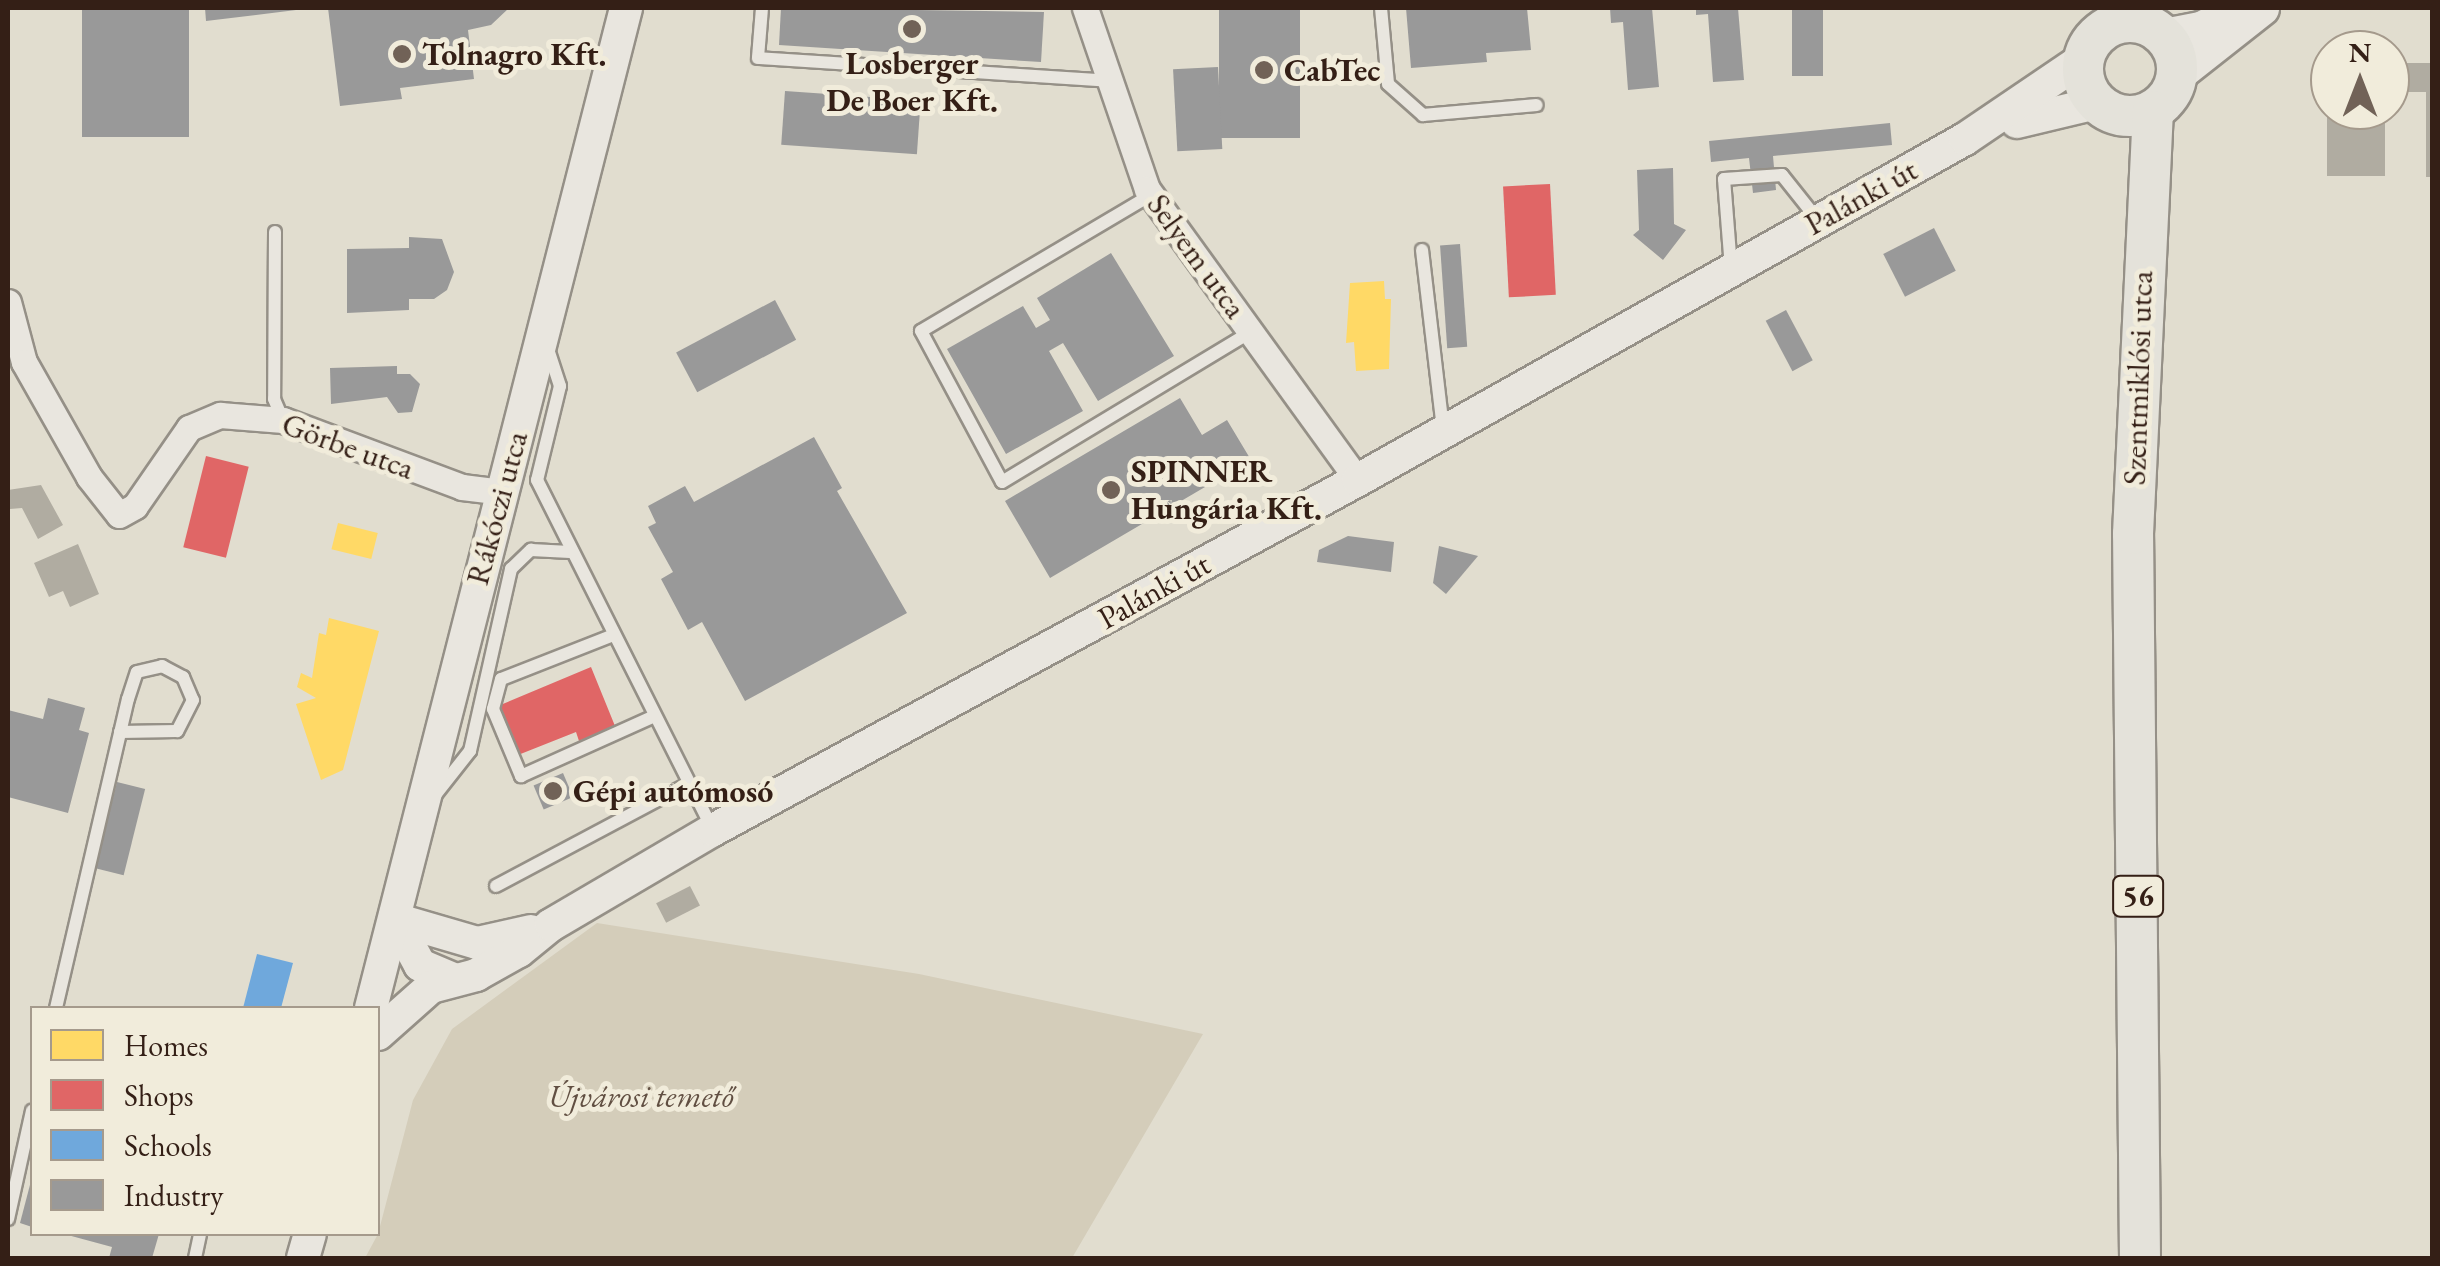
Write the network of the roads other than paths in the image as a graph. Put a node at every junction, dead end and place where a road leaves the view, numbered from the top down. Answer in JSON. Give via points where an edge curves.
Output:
{"nodes":[{"id":1,"x":626,"y":8,"type":"edge"},
{"id":2,"x":762,"y":8,"type":"edge"},
{"id":3,"x":1085,"y":8,"type":"edge"},
{"id":4,"x":1382,"y":8,"type":"edge"},
{"id":5,"x":2240,"y":8,"type":"edge"},
{"id":6,"x":2261,"y":8,"type":"edge"},
{"id":7,"x":2134,"y":20,"type":"edge"},
{"id":8,"x":2084,"y":59,"type":"junction"},
{"id":9,"x":2177,"y":74,"type":"junction"},
{"id":10,"x":1110,"y":81,"type":"junction"},
{"id":11,"x":1537,"y":105,"type":"dead end"},
{"id":12,"x":2122,"y":110,"type":"junction"},
{"id":13,"x":1965,"y":139,"type":"junction"},
{"id":14,"x":1151,"y":195,"type":"junction"},
{"id":15,"x":1818,"y":221,"type":"junction"},
{"id":16,"x":274,"y":232,"type":"dead end"},
{"id":17,"x":1422,"y":250,"type":"dead end"},
{"id":18,"x":1731,"y":270,"type":"junction"},
{"id":19,"x":8,"y":302,"type":"edge"},
{"id":20,"x":1251,"y":332,"type":"junction"},
{"id":21,"x":542,"y":333,"type":"junction"},
{"id":22,"x":283,"y":420,"type":"junction"},
{"id":23,"x":1443,"y":432,"type":"junction"},
{"id":24,"x":1358,"y":480,"type":"junction"},
{"id":25,"x":500,"y":492,"type":"junction"},
{"id":26,"x":570,"y":552,"type":"junction"},
{"id":27,"x":611,"y":636,"type":"junction"},
{"id":28,"x":652,"y":717,"type":"junction"},
{"id":29,"x":120,"y":732,"type":"junction"},
{"id":30,"x":688,"y":784,"type":"junction"},
{"id":31,"x":422,"y":813,"type":"junction"},
{"id":32,"x":713,"y":830,"type":"junction"},
{"id":33,"x":496,"y":886,"type":"dead end"},
{"id":34,"x":395,"y":919,"type":"junction"},
{"id":35,"x":551,"y":925,"type":"junction"},
{"id":36,"x":454,"y":979,"type":"junction"},
{"id":37,"x":56,"y":1006,"type":"edge"},
{"id":38,"x":372,"y":1006,"type":"edge"},
{"id":39,"x":380,"y":1032,"type":"edge"},
{"id":40,"x":30,"y":1121,"type":"edge"},
{"id":41,"x":8,"y":1219,"type":"edge"},
{"id":42,"x":2140,"y":1258,"type":"edge"}],
"edges":[{"from":1,"to":21,"type":"street","name":"Rákóczi utca"},
{"from":2,"to":10,"type":"lane","via":[[758,58]]},
{"from":3,"to":10,"type":"street","name":"Selyem utca"},
{"from":4,"to":11,"type":"lane","via":[[1388,84],[1423,115]]},
{"from":5,"to":7,"type":"main road","via":[[2202,29]]},
{"from":6,"to":9,"type":"main road"},
{"from":7,"to":8,"type":"main road"},
{"from":7,"to":9,"type":"main road"},
{"from":8,"to":12,"type":"main road","number":"56","via":[[2084,83]]},
{"from":8,"to":13,"type":"street","name":"Palánki út"},
{"from":9,"to":12,"type":"main road"},
{"from":10,"to":14,"type":"street","name":"Selyem utca"},
{"from":12,"to":13,"type":"street","name":"Palánki út"},
{"from":12,"to":42,"type":"main road","name":"Szentmiklósi utca","number":"56","via":[[2143,222],[2134,534]]},
{"from":13,"to":15,"type":"street","name":"Palánki út"},
{"from":14,"to":20,"type":"street","name":"Selyem utca"},
{"from":14,"to":20,"type":"lane","via":[[921,331],[1002,482]]},
{"from":15,"to":18,"type":"street","name":"Palánki út"},
{"from":15,"to":18,"type":"lane","via":[[1782,174],[1724,179]]},
{"from":16,"to":22,"type":"lane","via":[[274,399]]},
{"from":17,"to":23,"type":"lane"},
{"from":18,"to":23,"type":"street","name":"Palánki út"},
{"from":19,"to":22,"type":"street","name":"Görbe utca","via":[[24,362],[89,477],[119,516],[135,506],[189,428],[220,415]]},
{"from":20,"to":24,"type":"street","name":"Selyem utca"},
{"from":21,"to":25,"type":"street","name":"Rákóczi utca"},
{"from":21,"to":26,"type":"lane","via":[[560,386],[537,480]]},
{"from":22,"to":25,"type":"street","name":"Görbe utca","via":[[462,487]]},
{"from":23,"to":24,"type":"street","name":"Palánki út"},
{"from":24,"to":32,"type":"street","name":"Palánki út"},
{"from":25,"to":31,"type":"street","name":"Rákóczi utca"},
{"from":26,"to":27,"type":"lane"},
{"from":26,"to":31,"type":"lane","via":[[532,550],[510,569],[470,751]]},
{"from":27,"to":28,"type":"lane"},
{"from":27,"to":28,"type":"lane","via":[[501,679],[493,709],[521,776]]},
{"from":28,"to":30,"type":"lane"},
{"from":29,"to":29,"type":"lane","via":[[138,672],[162,666],[183,677],[193,700],[177,731]]},
{"from":29,"to":37,"type":"lane"},
{"from":30,"to":32,"type":"lane"},
{"from":30,"to":33,"type":"lane"},
{"from":31,"to":34,"type":"street","name":"Rákóczi utca"},
{"from":32,"to":35,"type":"street","name":"Palánki út"},
{"from":34,"to":35,"type":"street","name":"Palánki út","via":[[477,943]]},
{"from":34,"to":36,"type":"street","via":[[420,965]]},
{"from":34,"to":38,"type":"street","name":"Rákóczi utca"},
{"from":35,"to":36,"type":"street","name":"Palánki út","via":[[520,951]]},
{"from":36,"to":39,"type":"street","name":"Palánki út","via":[[413,999]]},
{"from":40,"to":41,"type":"lane"}]}
